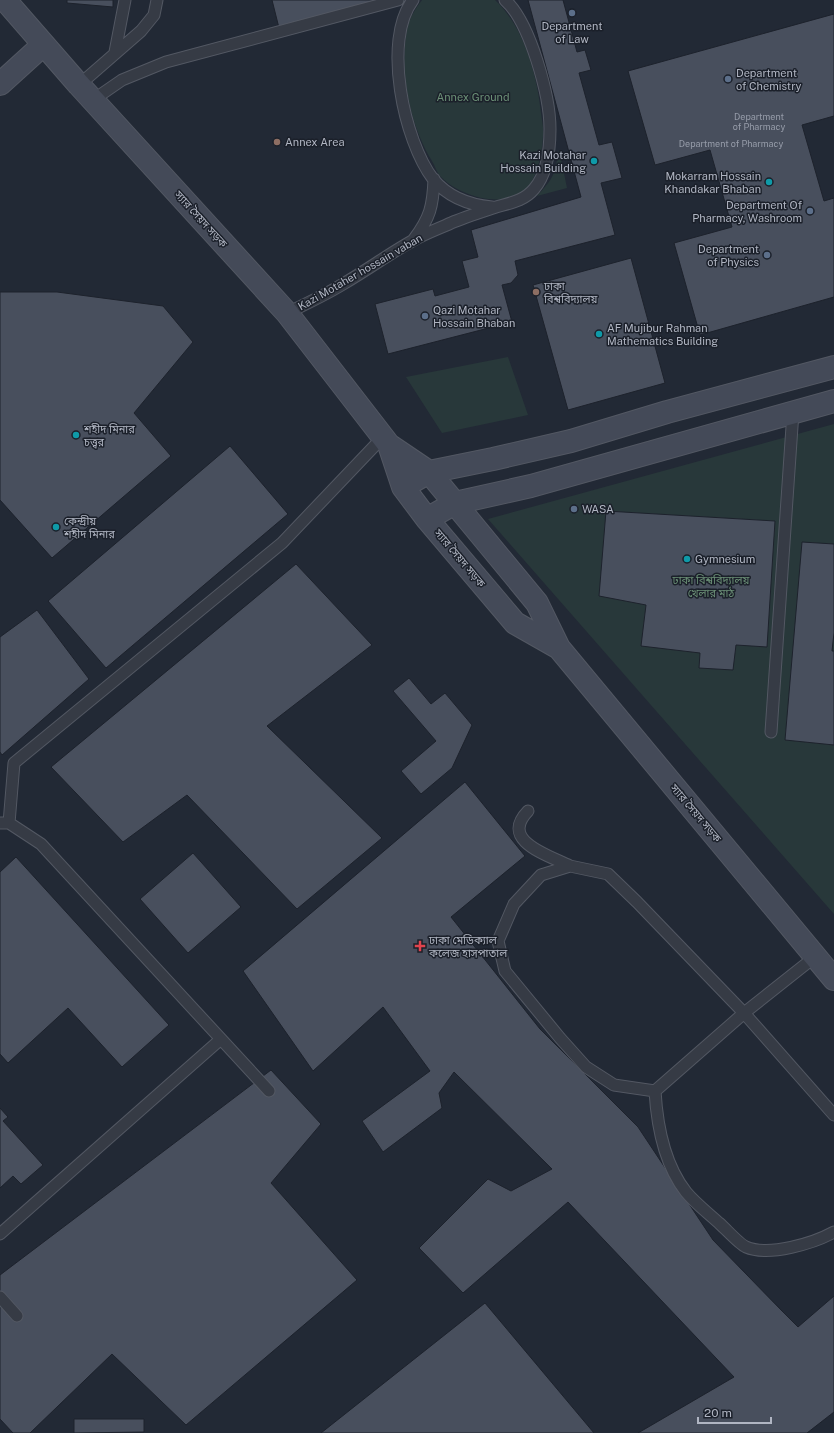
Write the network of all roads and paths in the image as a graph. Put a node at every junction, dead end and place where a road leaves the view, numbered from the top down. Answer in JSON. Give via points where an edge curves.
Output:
{"nodes":[{"id":1,"x":5,"y":0,"type":"edge"},
{"id":2,"x":125,"y":0,"type":"edge"},
{"id":3,"x":157,"y":0,"type":"edge"},
{"id":4,"x":398,"y":0,"type":"edge"},
{"id":5,"x":413,"y":0,"type":"edge"},
{"id":6,"x":505,"y":0,"type":"edge"},
{"id":7,"x":43,"y":45,"type":"junction"},
{"id":8,"x":115,"y":52,"type":"junction"},
{"id":9,"x":0,"y":84,"type":"edge"},
{"id":10,"x":86,"y":92,"type":"junction"},
{"id":11,"x":434,"y":179,"type":"junction"},
{"id":12,"x":496,"y":207,"type":"junction"},
{"id":13,"x":414,"y":240,"type":"junction"},
{"id":14,"x":287,"y":313,"type":"junction"},
{"id":15,"x":834,"y":367,"type":"edge"},
{"id":16,"x":834,"y":401,"type":"edge"},
{"id":17,"x":793,"y":412,"type":"junction"},
{"id":18,"x":386,"y":441,"type":"junction"},
{"id":19,"x":429,"y":472,"type":"junction"},
{"id":20,"x":403,"y":487,"type":"junction"},
{"id":21,"x":455,"y":503,"type":"junction"},
{"id":22,"x":427,"y":519,"type":"junction"},
{"id":23,"x":558,"y":648,"type":"junction"},
{"id":24,"x":771,"y":732,"type":"dead end"},
{"id":25,"x":528,"y":811,"type":"dead end"},
{"id":26,"x":4,"y":823,"type":"edge"},
{"id":27,"x":570,"y":866,"type":"junction"},
{"id":28,"x":816,"y":956,"type":"junction"},
{"id":29,"x":834,"y":978,"type":"edge"},
{"id":30,"x":744,"y":1013,"type":"junction"},
{"id":31,"x":221,"y":1039,"type":"junction"},
{"id":32,"x":269,"y":1091,"type":"dead end"},
{"id":33,"x":655,"y":1091,"type":"junction"},
{"id":34,"x":834,"y":1115,"type":"edge"},
{"id":35,"x":834,"y":1232,"type":"edge"},
{"id":36,"x":0,"y":1234,"type":"edge"},
{"id":37,"x":0,"y":1297,"type":"edge"},
{"id":38,"x":17,"y":1316,"type":"dead end"}],
"edges":[{"from":1,"to":7,"type":"main road","name":"স্যার সৈয়দ সড়ক"},
{"from":2,"to":8,"type":"lane"},
{"from":3,"to":8,"type":"lane","via":[[154,15],[141,31]]},
{"from":4,"to":10,"type":"lane","via":[[166,62]]},
{"from":5,"to":11,"type":"lane","via":[[408,6],[401,26],[399,81],[402,103],[410,128],[420,156]]},
{"from":6,"to":12,"type":"lane","name":"Kazi Motaher hossain vaban","via":[[521,21],[530,41],[544,89],[550,128],[546,163],[534,189],[524,198]]},
{"from":7,"to":9,"type":"main road"},
{"from":7,"to":10,"type":"main road","name":"স্যার সৈয়দ সড়ক"},
{"from":8,"to":10,"type":"lane"},
{"from":10,"to":14,"type":"main road","name":"স্যার সৈয়দ সড়ক"},
{"from":11,"to":12,"type":"lane","via":[[450,195],[478,206]]},
{"from":11,"to":13,"type":"lane","via":[[430,210],[424,226]]},
{"from":12,"to":13,"type":"lane","name":"Kazi Motaher hossain vaban"},
{"from":13,"to":14,"type":"lane","name":"Kazi Motaher hossain vaban","via":[[342,285]]},
{"from":14,"to":18,"type":"main road","name":"স্যার সৈয়দ সড়ক"},
{"from":15,"to":19,"type":"main road","via":[[571,440]]},
{"from":16,"to":17,"type":"main road"},
{"from":17,"to":21,"type":"main road","via":[[531,486]]},
{"from":17,"to":24,"type":"lane"},
{"from":18,"to":19,"type":"main road","name":"স্যার সৈয়দ সড়ক"},
{"from":18,"to":20,"type":"main road","name":"স্যার সৈয়দ সড়ক"},
{"from":18,"to":26,"type":"lane","via":[[282,543],[14,763]]},
{"from":19,"to":20,"type":"main road"},
{"from":19,"to":21,"type":"main road","name":"স্যার সৈয়দ সড়ক"},
{"from":20,"to":22,"type":"main road","name":"স্যার সৈয়দ সড়ক"},
{"from":21,"to":22,"type":"main road"},
{"from":21,"to":23,"type":"main road","name":"স্যার সৈয়দ সড়ক","via":[[537,603]]},
{"from":22,"to":23,"type":"main road","name":"স্যার সৈয়দ সড়ক","via":[[515,623]]},
{"from":23,"to":28,"type":"main road","name":"স্যার সৈয়দ সড়ক"},
{"from":25,"to":27,"type":"lane","via":[[518,828],[521,838],[529,846]]},
{"from":26,"to":31,"type":"lane","via":[[41,844]]},
{"from":27,"to":30,"type":"lane","via":[[608,874]]},
{"from":27,"to":33,"type":"lane","via":[[541,875],[514,904],[498,941],[505,971],[586,1067],[614,1085]]},
{"from":28,"to":29,"type":"main road","name":"স্যার সৈয়দ সড়ক"},
{"from":28,"to":30,"type":"lane"},
{"from":30,"to":33,"type":"lane"},
{"from":30,"to":34,"type":"lane"},
{"from":31,"to":32,"type":"lane"},
{"from":31,"to":36,"type":"lane"},
{"from":33,"to":35,"type":"lane","via":[[661,1138],[675,1174],[686,1192],[746,1247],[773,1250],[823,1238]]},
{"from":37,"to":38,"type":"lane"}]}
